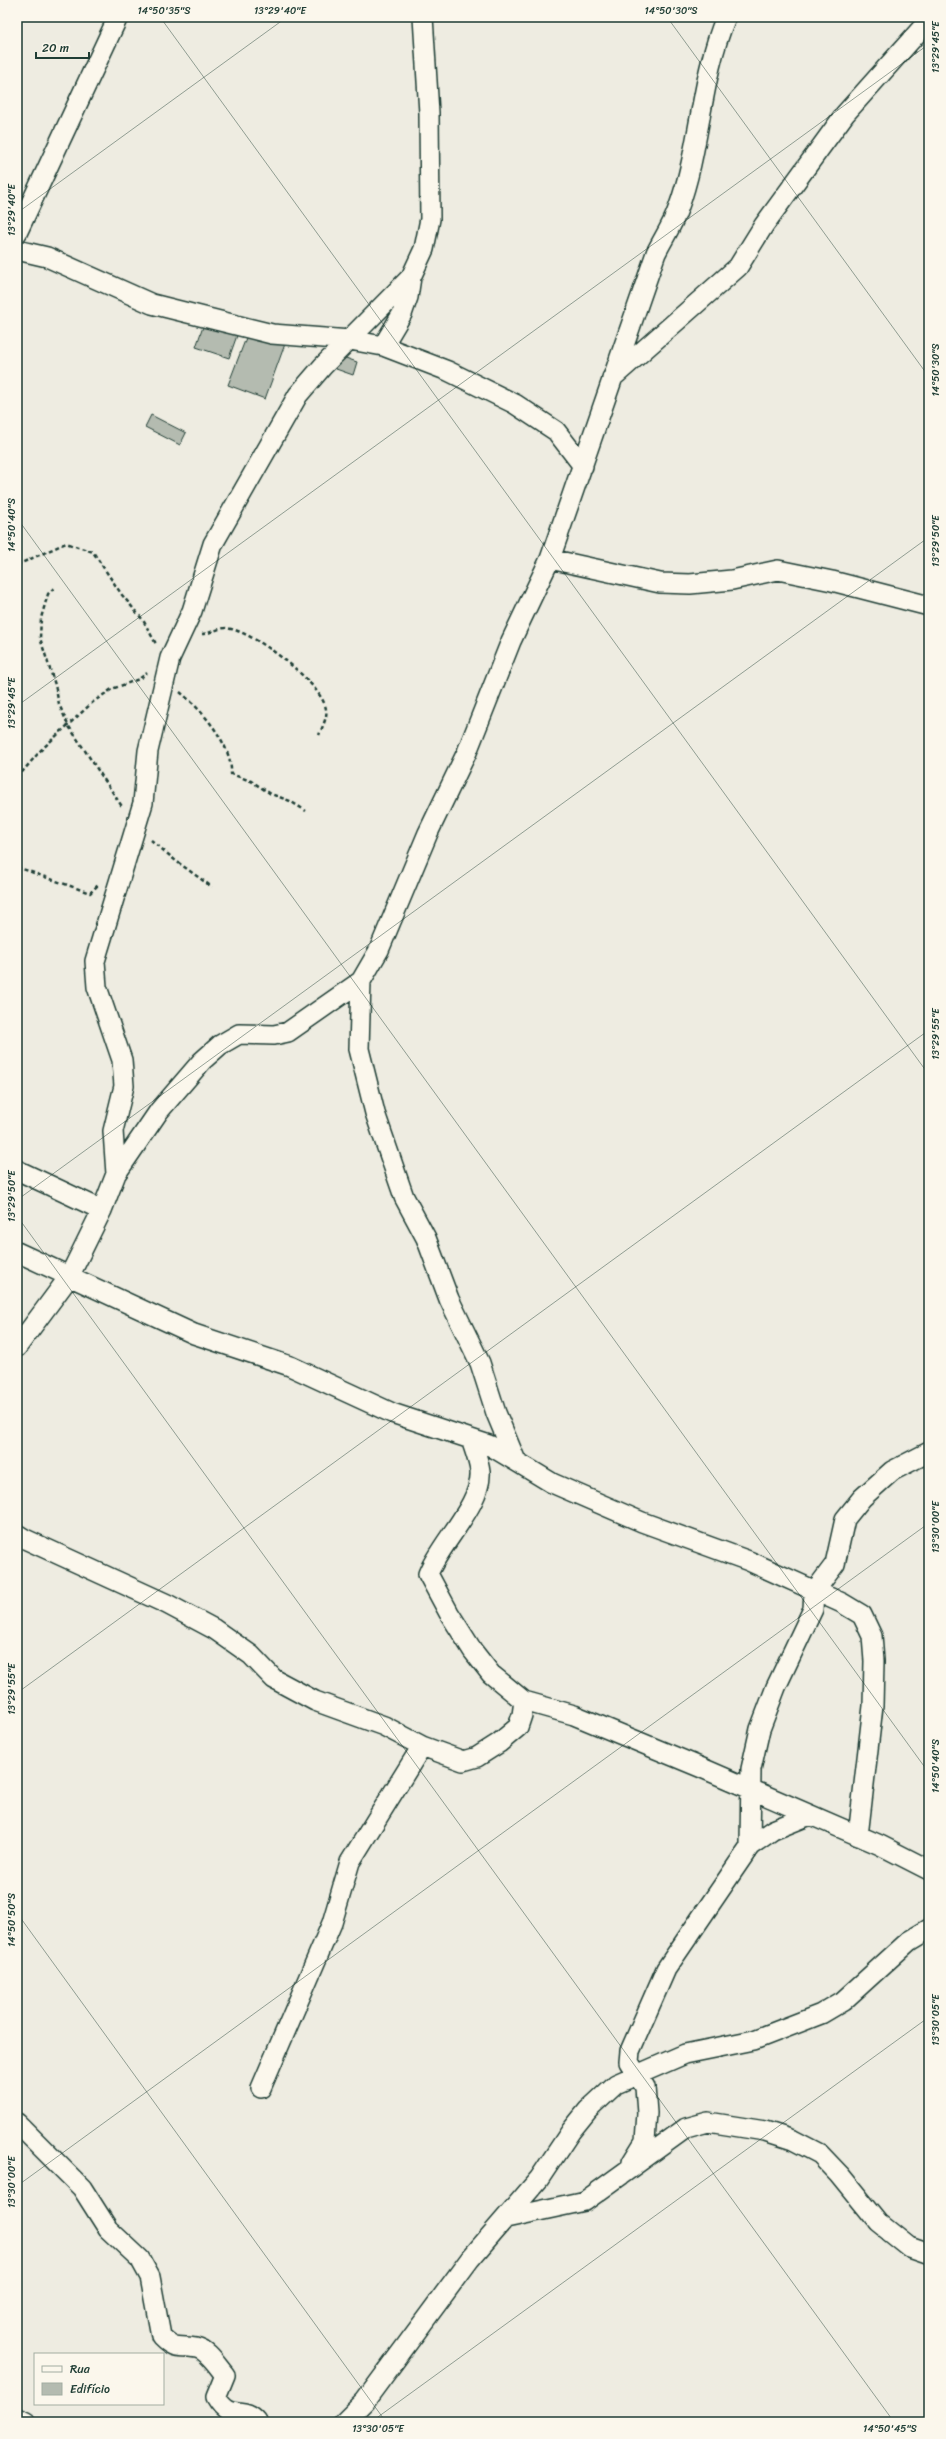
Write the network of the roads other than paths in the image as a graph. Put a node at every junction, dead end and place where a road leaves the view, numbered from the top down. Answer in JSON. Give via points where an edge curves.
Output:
{"nodes":[{"id":1,"x":118,"y":17,"type":"edge"},
{"id":2,"x":423,"y":17,"type":"edge"},
{"id":3,"x":724,"y":19,"type":"edge"},
{"id":4,"x":929,"y":20,"type":"edge"},
{"id":5,"x":17,"y":233,"type":"edge"},
{"id":6,"x":17,"y":250,"type":"edge"},
{"id":7,"x":411,"y":277,"type":"junction"},
{"id":8,"x":350,"y":340,"type":"junction"},
{"id":9,"x":383,"y":346,"type":"junction"},
{"id":10,"x":611,"y":379,"type":"junction"},
{"id":11,"x":583,"y":466,"type":"junction"},
{"id":12,"x":550,"y":559,"type":"junction"},
{"id":13,"x":929,"y":606,"type":"edge"},
{"id":14,"x":361,"y":981,"type":"junction"},
{"id":15,"x":17,"y":1170,"type":"edge"},
{"id":16,"x":116,"y":1174,"type":"junction"},
{"id":17,"x":102,"y":1210,"type":"junction"},
{"id":18,"x":17,"y":1252,"type":"edge"},
{"id":19,"x":69,"y":1277,"type":"junction"},
{"id":20,"x":17,"y":1347,"type":"edge"},
{"id":21,"x":471,"y":1439,"type":"junction"},
{"id":22,"x":929,"y":1452,"type":"edge"},
{"id":23,"x":516,"y":1461,"type":"junction"},
{"id":24,"x":17,"y":1534,"type":"edge"},
{"id":25,"x":814,"y":1592,"type":"junction"},
{"id":26,"x":524,"y":1701,"type":"junction"},
{"id":27,"x":422,"y":1746,"type":"junction"},
{"id":28,"x":750,"y":1789,"type":"junction"},
{"id":29,"x":810,"y":1815,"type":"junction"},
{"id":30,"x":858,"y":1836,"type":"junction"},
{"id":31,"x":750,"y":1846,"type":"junction"},
{"id":32,"x":929,"y":1870,"type":"edge"},
{"id":33,"x":929,"y":1929,"type":"edge"},
{"id":34,"x":638,"y":2074,"type":"junction"},
{"id":35,"x":261,"y":2088,"type":"dead end"},
{"id":36,"x":17,"y":2123,"type":"edge"},
{"id":37,"x":626,"y":2173,"type":"junction"},
{"id":38,"x":506,"y":2218,"type":"junction"},
{"id":39,"x":929,"y":2254,"type":"edge"},
{"id":40,"x":17,"y":2418,"type":"edge"},
{"id":41,"x":26,"y":2422,"type":"edge"},
{"id":42,"x":257,"y":2422,"type":"edge"},
{"id":43,"x":344,"y":2422,"type":"edge"}],
"edges":[{"from":1,"to":5,"type":"street"},
{"from":2,"to":7,"type":"street","via":[[429,113],[430,219],[424,249]]},
{"from":3,"to":10,"type":"street","via":[[702,97],[692,155],[678,210],[656,253]]},
{"from":4,"to":10,"type":"street","via":[[845,114],[764,225],[738,267]]},
{"from":6,"to":8,"type":"street","via":[[47,258],[152,304],[272,334]]},
{"from":7,"to":8,"type":"street"},
{"from":7,"to":9,"type":"street","via":[[402,314]]},
{"from":8,"to":9,"type":"street"},
{"from":8,"to":16,"type":"street","via":[[298,395],[212,544],[192,611],[170,658],[148,750],[143,803],[95,961],[97,987],[122,1060],[124,1086],[113,1131]]},
{"from":9,"to":11,"type":"street","via":[[448,371],[515,404],[556,431]]},
{"from":10,"to":11,"type":"street"},
{"from":11,"to":12,"type":"street"},
{"from":12,"to":13,"type":"street","via":[[660,583],[732,580],[778,570]]},
{"from":12,"to":14,"type":"street","via":[[511,641],[467,752],[428,833],[379,950]]},
{"from":14,"to":16,"type":"street","via":[[288,1032],[274,1035],[239,1034],[220,1045],[202,1061],[159,1111]]},
{"from":14,"to":23,"type":"street","via":[[360,1049],[375,1113],[404,1197],[426,1238],[449,1300],[480,1363],[496,1413]]},
{"from":15,"to":17,"type":"street"},
{"from":16,"to":17,"type":"street"},
{"from":17,"to":19,"type":"street"},
{"from":18,"to":19,"type":"street"},
{"from":19,"to":20,"type":"street"},
{"from":19,"to":21,"type":"street","via":[[194,1334],[290,1366],[392,1413]]},
{"from":21,"to":23,"type":"street","via":[[489,1445]]},
{"from":21,"to":26,"type":"street","via":[[480,1472],[472,1504],[434,1558],[428,1574],[473,1651],[491,1674]]},
{"from":22,"to":25,"type":"street","via":[[892,1471],[862,1498],[845,1520],[835,1564]]},
{"from":23,"to":25,"type":"street","via":[[552,1483],[642,1522],[749,1561]]},
{"from":24,"to":27,"type":"street","via":[[25,1540],[167,1604],[214,1629],[251,1655],[274,1680],[315,1701],[384,1726]]},
{"from":25,"to":28,"type":"street","via":[[813,1609],[776,1687],[760,1729],[751,1769]]},
{"from":25,"to":30,"type":"street","via":[[842,1603],[862,1616],[872,1636],[873,1706]]},
{"from":26,"to":27,"type":"street","via":[[518,1727],[477,1757],[463,1761]]},
{"from":26,"to":28,"type":"street","via":[[574,1716]]},
{"from":27,"to":35,"type":"street","via":[[350,1862],[332,1923]]},
{"from":28,"to":29,"type":"street"},
{"from":28,"to":31,"type":"street"},
{"from":29,"to":30,"type":"street"},
{"from":29,"to":31,"type":"street","via":[[774,1830]]},
{"from":30,"to":32,"type":"street"},
{"from":31,"to":34,"type":"street","via":[[666,1969],[630,2051],[629,2062]]},
{"from":33,"to":34,"type":"street","via":[[909,1941],[843,2001],[821,2014],[754,2040],[685,2054]]},
{"from":34,"to":37,"type":"street","via":[[646,2087],[645,2141]]},
{"from":34,"to":38,"type":"street","via":[[616,2084],[588,2110],[539,2179]]},
{"from":36,"to":42,"type":"street","via":[[82,2188],[108,2229],[140,2259],[150,2277],[161,2336],[178,2348],[196,2348],[205,2352],[225,2375],[216,2397],[221,2406],[230,2413],[245,2412]]},
{"from":37,"to":38,"type":"street","via":[[585,2201]]},
{"from":37,"to":39,"type":"street","via":[[686,2128],[708,2122],[765,2131],[793,2140],[820,2154],[879,2223],[909,2246]]},
{"from":38,"to":43,"type":"street","via":[[470,2259],[365,2402]]},
{"from":40,"to":41,"type":"street"}]}
